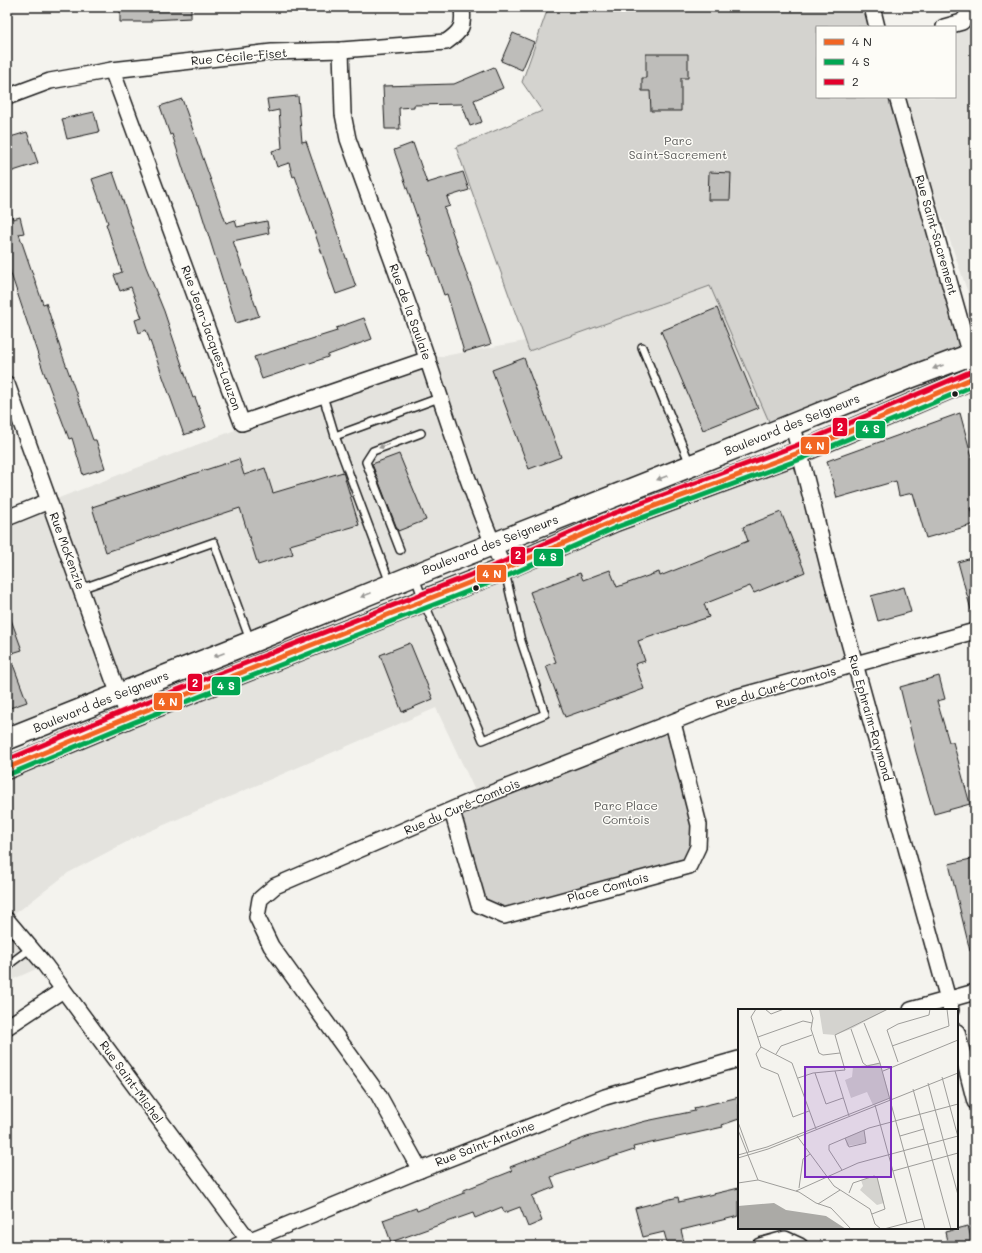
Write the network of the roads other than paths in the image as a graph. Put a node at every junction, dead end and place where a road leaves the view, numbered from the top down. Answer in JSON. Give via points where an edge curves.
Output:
{"nodes":[{"id":1,"x":872,"y":7,"type":"edge"},
{"id":2,"x":974,"y":7,"type":"edge"},
{"id":3,"x":463,"y":14,"type":"edge"},
{"id":4,"x":878,"y":26,"type":"edge"},
{"id":5,"x":948,"y":26,"type":"edge"},
{"id":6,"x":341,"y":50,"type":"junction"},
{"id":7,"x":112,"y":70,"type":"junction"},
{"id":8,"x":7,"y":97,"type":"edge"},
{"id":9,"x":897,"y":98,"type":"edge"},
{"id":10,"x":642,"y":347,"type":"dead end"},
{"id":11,"x":428,"y":359,"type":"junction"},
{"id":12,"x":973,"y":360,"type":"edge"},
{"id":13,"x":975,"y":376,"type":"edge"},
{"id":14,"x":7,"y":384,"type":"edge"},
{"id":15,"x":323,"y":396,"type":"junction"},
{"id":16,"x":439,"y":398,"type":"junction"},
{"id":17,"x":793,"y":426,"type":"junction"},
{"id":18,"x":420,"y":433,"type":"dead end"},
{"id":19,"x":335,"y":436,"type":"junction"},
{"id":20,"x":798,"y":453,"type":"junction"},
{"id":21,"x":690,"y":466,"type":"junction"},
{"id":22,"x":49,"y":502,"type":"junction"},
{"id":23,"x":7,"y":518,"type":"edge"},
{"id":24,"x":493,"y":545,"type":"junction"},
{"id":25,"x":400,"y":550,"type":"dead end"},
{"id":26,"x":504,"y":569,"type":"junction"},
{"id":27,"x":415,"y":575,"type":"junction"},
{"id":28,"x":391,"y":585,"type":"junction"},
{"id":29,"x":80,"y":589,"type":"junction"},
{"id":30,"x":423,"y":600,"type":"junction"},
{"id":31,"x":975,"y":631,"type":"edge"},
{"id":32,"x":251,"y":642,"type":"junction"},
{"id":33,"x":856,"y":665,"type":"junction"},
{"id":34,"x":119,"y":694,"type":"junction"},
{"id":35,"x":129,"y":717,"type":"junction"},
{"id":36,"x":673,"y":723,"type":"junction"},
{"id":37,"x":7,"y":739,"type":"edge"},
{"id":38,"x":7,"y":768,"type":"edge"},
{"id":39,"x":452,"y":811,"type":"junction"},
{"id":40,"x":7,"y":920,"type":"edge"},
{"id":41,"x":31,"y":948,"type":"junction"},
{"id":42,"x":7,"y":970,"type":"edge"},
{"id":43,"x":63,"y":990,"type":"junction"},
{"id":44,"x":975,"y":992,"type":"edge"},
{"id":45,"x":950,"y":1005,"type":"edge"},
{"id":46,"x":919,"y":1009,"type":"edge"},
{"id":47,"x":7,"y":1027,"type":"edge"},
{"id":48,"x":958,"y":1036,"type":"edge"},
{"id":49,"x":738,"y":1059,"type":"edge"},
{"id":50,"x":975,"y":1102,"type":"edge"},
{"id":51,"x":420,"y":1170,"type":"junction"},
{"id":52,"x":246,"y":1244,"type":"edge"},
{"id":53,"x":760,"y":1246,"type":"edge"},
{"id":54,"x":800,"y":1246,"type":"edge"}],
"edges":[{"from":1,"to":4,"type":"street"},
{"from":2,"to":5,"type":"street","via":[[962,22]]},
{"from":3,"to":6,"type":"street","name":"Rue Cécile-Fiset","via":[[459,33],[446,42]]},
{"from":6,"to":7,"type":"street","name":"Rue Cécile-Fiset","via":[[272,52]]},
{"from":6,"to":11,"type":"street","name":"Rue de la Saulaie","via":[[343,114],[348,139]]},
{"from":7,"to":8,"type":"street","name":"Rue Cécile-Fiset","via":[[50,81]]},
{"from":7,"to":15,"type":"street","name":"Rue Jean-Jacques-Lauzon","via":[[242,423]]},
{"from":9,"to":12,"type":"street","name":"Rue Saint-Sacrement"},
{"from":10,"to":21,"type":"lane"},
{"from":11,"to":15,"type":"street","name":"Rue Jean-Jacques-Lauzon"},
{"from":11,"to":16,"type":"street","name":"Rue de la Saulaie"},
{"from":12,"to":17,"type":"main road","name":"Boulevard des Seigneurs","one_way":true,"via":[[903,380]]},
{"from":13,"to":20,"type":"main road","name":"Boulevard des Seigneurs"},
{"from":14,"to":22,"type":"street","name":"Rue McKenzie"},
{"from":15,"to":19,"type":"lane"},
{"from":16,"to":19,"type":"lane"},
{"from":16,"to":24,"type":"street","name":"Rue de la Saulaie"},
{"from":17,"to":20,"type":"street","name":"Rue Ephraim-Raymond"},
{"from":17,"to":21,"type":"main road","name":"Boulevard des Seigneurs"},
{"from":18,"to":25,"type":"lane","one_way":true,"via":[[373,451],[366,462]]},
{"from":19,"to":28,"type":"lane"},
{"from":20,"to":26,"type":"main road","name":"Boulevard des Seigneurs","via":[[614,522]]},
{"from":20,"to":33,"type":"street","name":"Rue Ephraim-Raymond"},
{"from":21,"to":24,"type":"main road","name":"Boulevard des Seigneurs","one_way":true},
{"from":22,"to":23,"type":"street"},
{"from":22,"to":29,"type":"street","name":"Rue McKenzie"},
{"from":24,"to":26,"type":"street","name":"Rue de la Saulaie"},
{"from":24,"to":27,"type":"main road","name":"Boulevard des Seigneurs"},
{"from":26,"to":30,"type":"main road","name":"Boulevard des Seigneurs"},
{"from":26,"to":30,"type":"lane","via":[[521,641],[545,714],[483,740]]},
{"from":27,"to":28,"type":"main road","name":"Boulevard des Seigneurs"},
{"from":27,"to":30,"type":"lane"},
{"from":28,"to":32,"type":"main road","name":"Boulevard des Seigneurs","one_way":true},
{"from":29,"to":32,"type":"lane","via":[[214,542]]},
{"from":29,"to":34,"type":"street","name":"Rue McKenzie"},
{"from":30,"to":35,"type":"main road","name":"Boulevard des Seigneurs"},
{"from":31,"to":33,"type":"street","name":"Rue du Curé-Comtois"},
{"from":32,"to":34,"type":"main road","name":"Boulevard des Seigneurs","one_way":true},
{"from":33,"to":36,"type":"street","name":"Rue du Curé-Comtois","via":[[733,698]]},
{"from":33,"to":45,"type":"street","name":"Rue Ephraim-Raymond"},
{"from":34,"to":35,"type":"street","name":"Rue McKenzie"},
{"from":34,"to":37,"type":"main road","name":"Boulevard des Seigneurs"},
{"from":35,"to":38,"type":"main road","name":"Boulevard des Seigneurs"},
{"from":36,"to":39,"type":"street","name":"Rue du Curé-Comtois","via":[[479,798]]},
{"from":36,"to":39,"type":"street","name":"Place Comtois","via":[[699,825],[698,848],[689,866],[504,916],[479,905]]},
{"from":39,"to":51,"type":"street","name":"Rue du Curé-Comtois","via":[[275,886],[260,899],[257,917],[271,946],[378,1094]]},
{"from":40,"to":41,"type":"street","name":"Rue Saint-Michel"},
{"from":41,"to":42,"type":"lane","via":[[12,962]]},
{"from":41,"to":43,"type":"street","name":"Rue Saint-Michel"},
{"from":43,"to":47,"type":"street"},
{"from":43,"to":52,"type":"street","name":"Rue Saint-Michel"},
{"from":44,"to":45,"type":"street"},
{"from":45,"to":46,"type":"street"},
{"from":48,"to":50,"type":"street"},
{"from":49,"to":51,"type":"street","name":"Rue Saint-Antoine","via":[[605,1097]]},
{"from":51,"to":52,"type":"street","name":"Rue Saint-Antoine"},
{"from":53,"to":54,"type":"street","via":[[785,1238]]}]}
